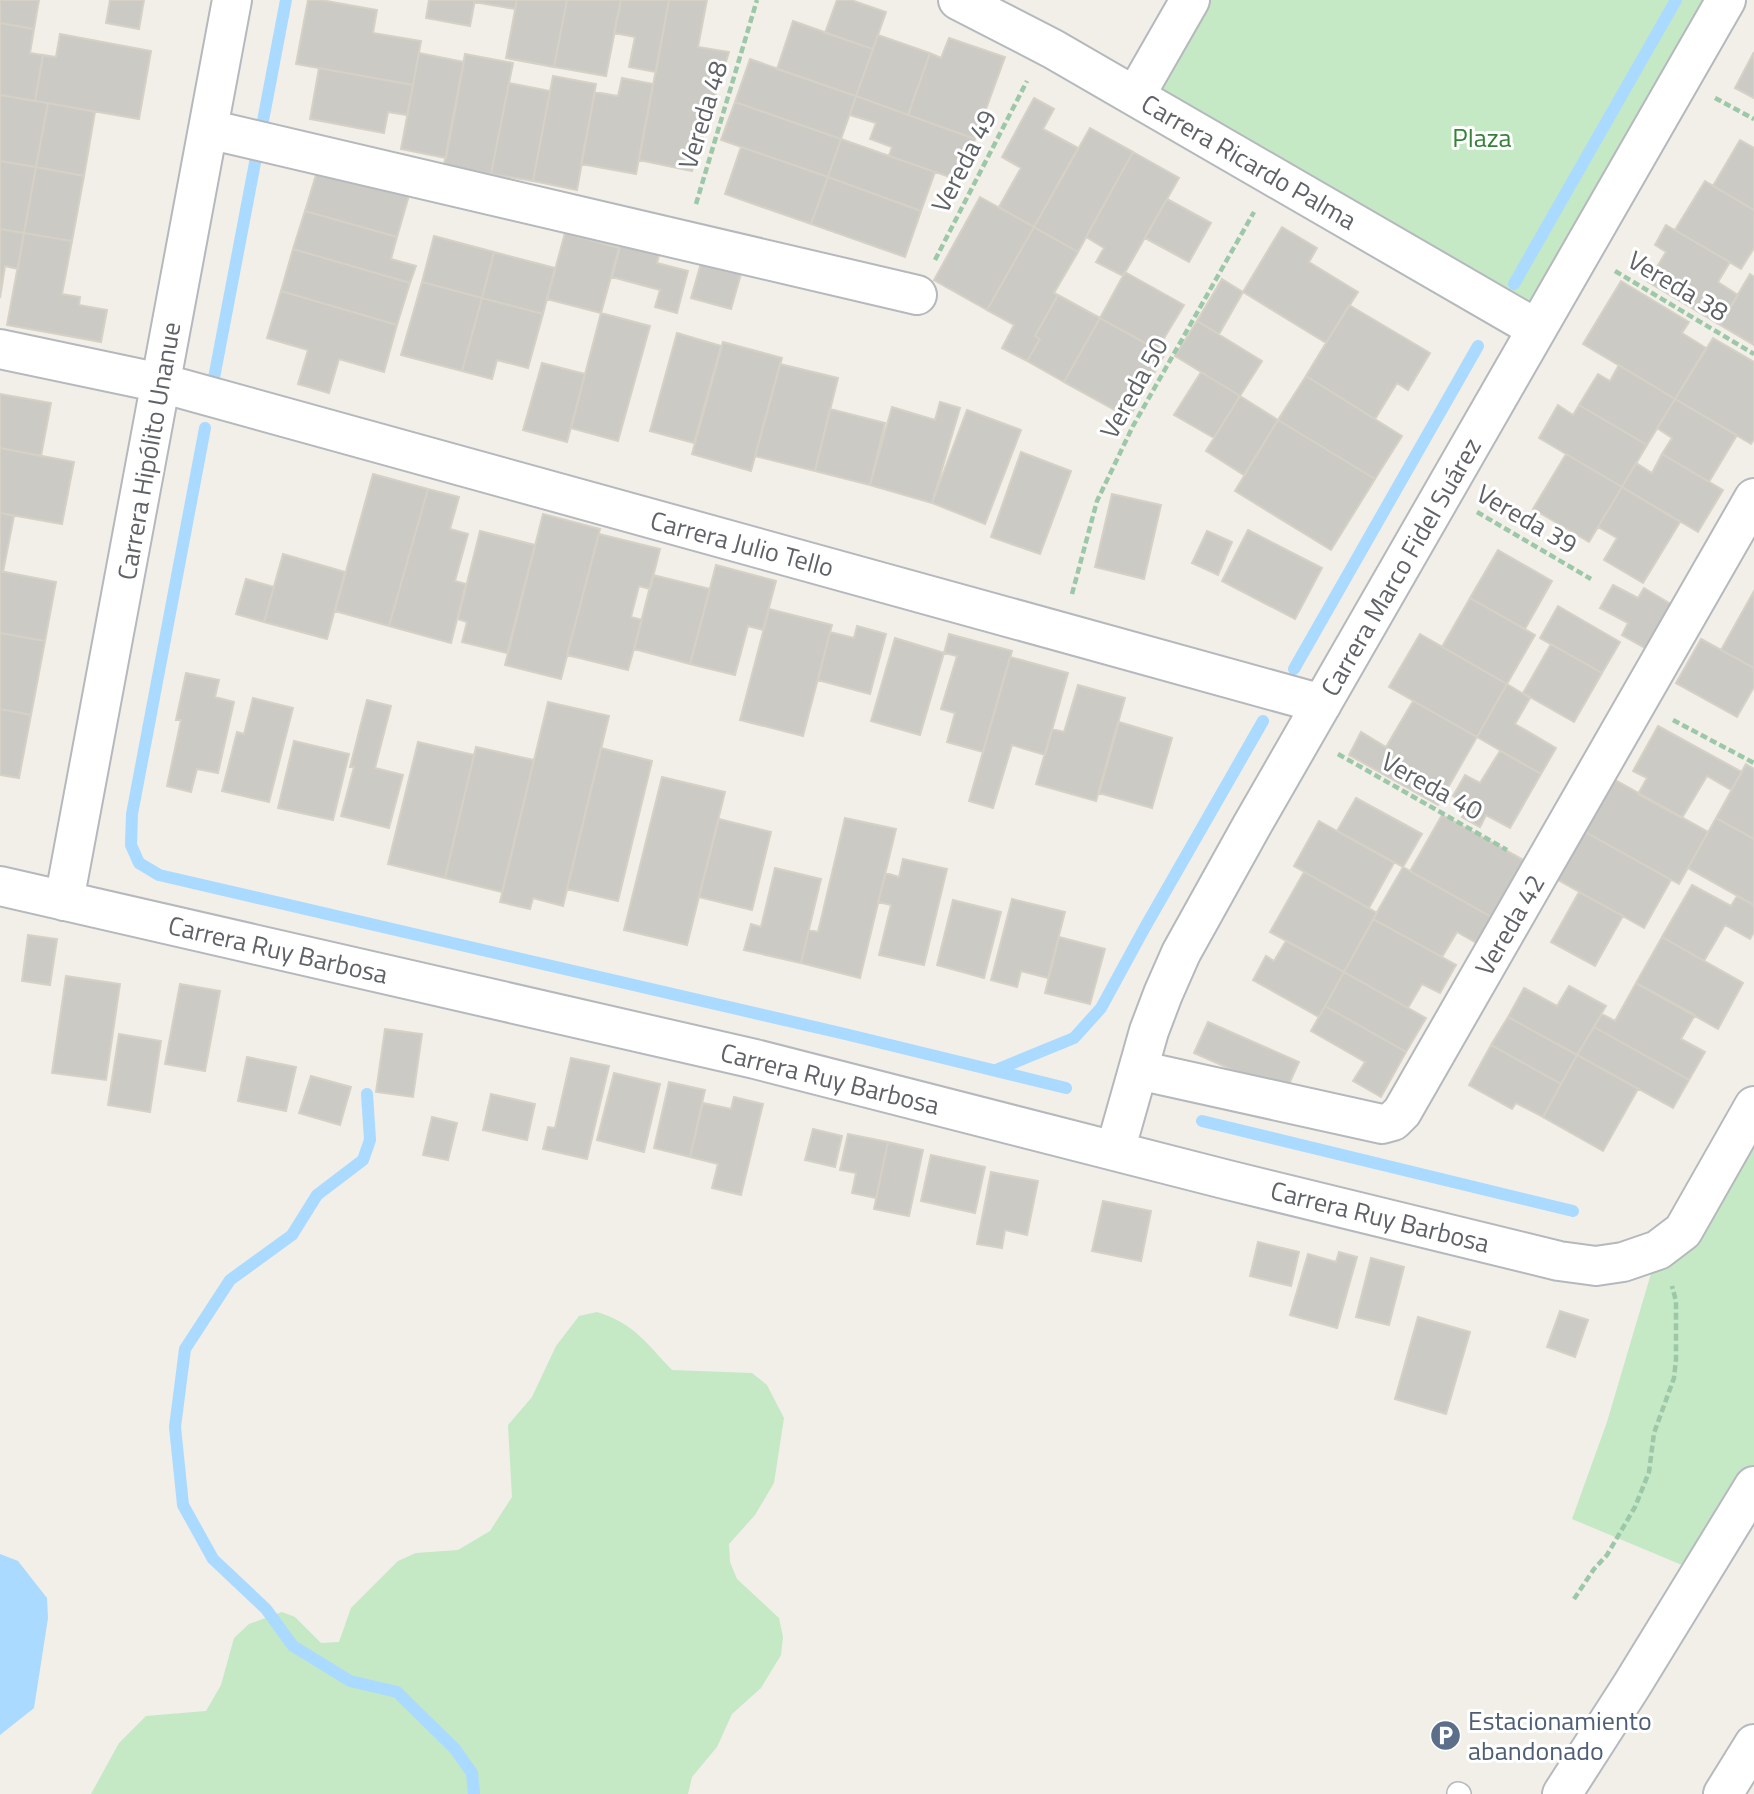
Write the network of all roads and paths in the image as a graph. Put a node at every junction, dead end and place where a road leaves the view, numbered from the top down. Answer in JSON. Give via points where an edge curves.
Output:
{"nodes":[{"id":1,"x":232,"y":0,"type":"edge"},
{"id":2,"x":757,"y":0,"type":"edge"},
{"id":3,"x":958,"y":0,"type":"edge"},
{"id":4,"x":1190,"y":0,"type":"edge"},
{"id":5,"x":1726,"y":0,"type":"edge"},
{"id":6,"x":1046,"y":45,"type":"junction"},
{"id":7,"x":1135,"y":96,"type":"junction"},
{"id":8,"x":208,"y":129,"type":"junction"},
{"id":9,"x":1274,"y":177,"type":"junction"},
{"id":10,"x":685,"y":241,"type":"junction"},
{"id":11,"x":1581,"y":250,"type":"junction"},
{"id":12,"x":917,"y":295,"type":"joint"},
{"id":13,"x":1537,"y":329,"type":"junction"},
{"id":14,"x":0,"y":349,"type":"edge"},
{"id":15,"x":1754,"y":354,"type":"edge"},
{"id":16,"x":161,"y":383,"type":"junction"},
{"id":17,"x":1443,"y":493,"type":"junction"},
{"id":18,"x":1754,"y":498,"type":"edge"},
{"id":19,"x":1591,"y":579,"type":"dead end"},
{"id":20,"x":1062,"y":632,"type":"junction"},
{"id":21,"x":1638,"y":702,"type":"junction"},
{"id":22,"x":1313,"y":720,"type":"junction"},
{"id":23,"x":1754,"y":763,"type":"edge"},
{"id":24,"x":1542,"y":869,"type":"junction"},
{"id":25,"x":0,"y":886,"type":"edge"},
{"id":26,"x":64,"y":901,"type":"junction"},
{"id":27,"x":1138,"y":1070,"type":"junction"},
{"id":28,"x":1754,"y":1106,"type":"edge"},
{"id":29,"x":1115,"y":1151,"type":"junction"},
{"id":30,"x":1658,"y":1250,"type":"junction"},
{"id":31,"x":1754,"y":1486,"type":"edge"},
{"id":32,"x":1574,"y":1599,"type":"dead end"},
{"id":33,"x":1754,"y":1744,"type":"edge"},
{"id":34,"x":1562,"y":1794,"type":"edge"},
{"id":35,"x":1723,"y":1794,"type":"edge"}],
"edges":[{"from":1,"to":8,"type":"street","name":"Carrera Hipólito Unanue"},
{"from":2,"to":10,"type":"path","name":"Vereda 48"},
{"from":3,"to":6,"type":"street","name":"Carrera Ricardo Palma"},
{"from":4,"to":7,"type":"street"},
{"from":5,"to":11,"type":"street","name":"Carrera Marco Fidel Suárez"},
{"from":6,"to":7,"type":"street","name":"Carrera Ricardo Palma"},
{"from":6,"to":12,"type":"path","name":"Vereda 49"},
{"from":7,"to":9,"type":"street","name":"Carrera Ricardo Palma"},
{"from":8,"to":10,"type":"street"},
{"from":8,"to":16,"type":"street","name":"Carrera Hipólito Unanue"},
{"from":9,"to":13,"type":"street","name":"Carrera Ricardo Palma"},
{"from":9,"to":20,"type":"path","name":"Vereda 50","via":[[1133,426],[1097,501]]},
{"from":10,"to":12,"type":"street"},
{"from":11,"to":13,"type":"street","name":"Carrera Marco Fidel Suárez"},
{"from":11,"to":15,"type":"path","name":"Vereda 38"},
{"from":13,"to":17,"type":"street","name":"Carrera Marco Fidel Suárez"},
{"from":14,"to":16,"type":"street","name":"Carrera Julio Tello"},
{"from":16,"to":20,"type":"street","name":"Carrera Julio Tello"},
{"from":16,"to":26,"type":"street","name":"Carrera Hipólito Unanue"},
{"from":17,"to":19,"type":"path","name":"Vereda 39"},
{"from":17,"to":22,"type":"street","name":"Carrera Marco Fidel Suárez"},
{"from":18,"to":21,"type":"street","name":"Vereda 42"},
{"from":20,"to":22,"type":"street","name":"Carrera Julio Tello"},
{"from":21,"to":23,"type":"path"},
{"from":21,"to":24,"type":"street","name":"Vereda 42"},
{"from":22,"to":24,"type":"path","name":"Vereda 40"},
{"from":22,"to":27,"type":"street","name":"Carrera Marco Fidel Suárez","via":[[1181,953]]},
{"from":24,"to":27,"type":"street","name":"Vereda 42","via":[[1393,1121],[1382,1124]]},
{"from":25,"to":26,"type":"street","name":"Carrera Ruy Barbosa"},
{"from":26,"to":29,"type":"street","name":"Carrera Ruy Barbosa","via":[[755,1059]]},
{"from":27,"to":29,"type":"street","name":"Carrera Marco Fidel Suárez"},
{"from":28,"to":30,"type":"street","via":[[1683,1231]]},
{"from":29,"to":30,"type":"street","name":"Carrera Ruy Barbosa","via":[[1559,1261],[1596,1266]]},
{"from":30,"to":32,"type":"path","via":[[1676,1301],[1674,1378],[1635,1507]]},
{"from":31,"to":34,"type":"street"},
{"from":33,"to":35,"type":"street"}]}
